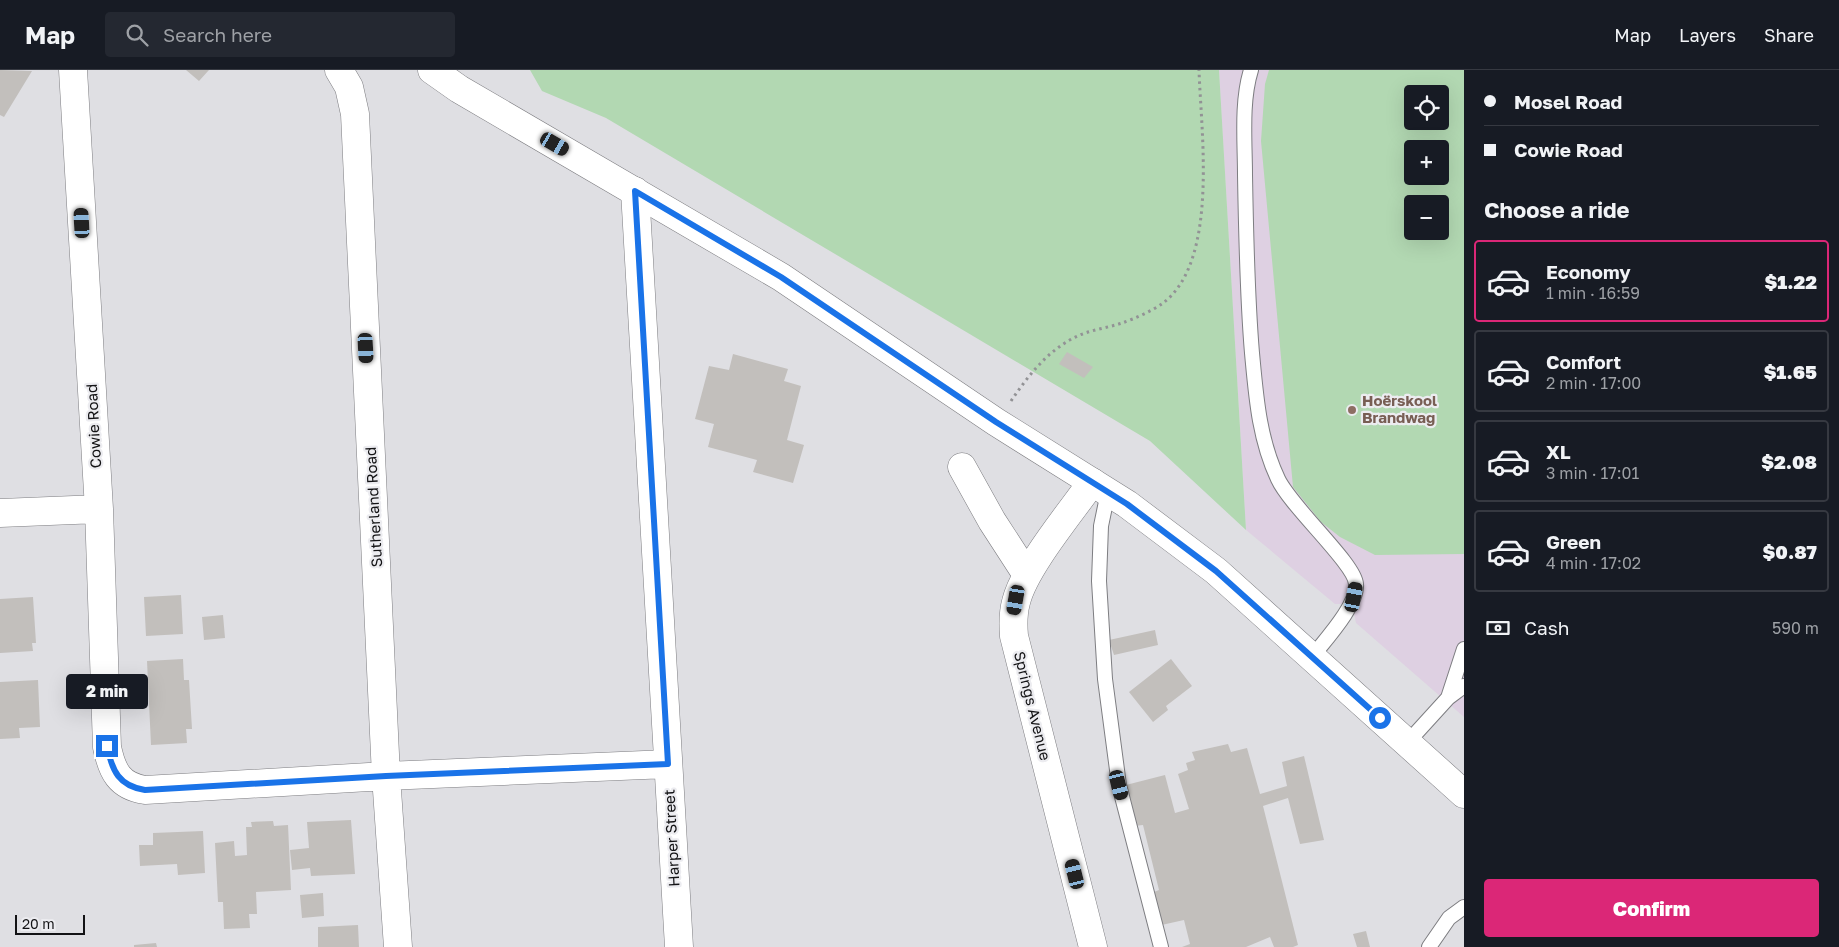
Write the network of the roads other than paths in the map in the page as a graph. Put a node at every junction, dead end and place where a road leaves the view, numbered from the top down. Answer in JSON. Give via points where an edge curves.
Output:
{"nodes":[{"id":1,"x":73,"y":70,"type":"edge"},
{"id":2,"x":339,"y":70,"type":"edge"},
{"id":3,"x":432,"y":70,"type":"edge"},
{"id":4,"x":1248,"y":74,"type":"edge"},
{"id":5,"x":635,"y":191,"type":"junction"},
{"id":6,"x":962,"y":467,"type":"dead end"},
{"id":7,"x":1100,"y":487,"type":"junction"},
{"id":8,"x":99,"y":509,"type":"junction"},
{"id":9,"x":0,"y":512,"type":"edge"},
{"id":10,"x":1027,"y":575,"type":"junction"},
{"id":11,"x":1464,"y":649,"type":"edge"},
{"id":12,"x":1312,"y":657,"type":"junction"},
{"id":13,"x":1464,"y":686,"type":"edge"},
{"id":14,"x":1448,"y":698,"type":"junction"},
{"id":15,"x":1407,"y":742,"type":"junction"},
{"id":16,"x":668,"y":764,"type":"junction"},
{"id":17,"x":386,"y":776,"type":"junction"},
{"id":18,"x":1464,"y":794,"type":"edge"},
{"id":19,"x":1464,"y":907,"type":"edge"},
{"id":20,"x":398,"y":947,"type":"edge"},
{"id":21,"x":679,"y":947,"type":"edge"},
{"id":22,"x":1093,"y":947,"type":"edge"},
{"id":23,"x":1161,"y":947,"type":"edge"},
{"id":24,"x":1429,"y":947,"type":"edge"}],
"edges":[{"from":1,"to":8,"type":"street","name":"Cowie Road"},
{"from":2,"to":17,"type":"street","name":"Sutherland Road","via":[[349,87],[355,114]]},
{"from":3,"to":5,"type":"street"},
{"from":4,"to":12,"type":"lane","via":[[1245,182],[1248,305],[1257,405],[1264,441],[1289,498],[1350,567],[1357,585],[1354,597],[1337,625]]},
{"from":5,"to":7,"type":"street","via":[[781,277],[996,422]]},
{"from":5,"to":16,"type":"street","name":"Harper Street"},
{"from":6,"to":10,"type":"street"},
{"from":7,"to":10,"type":"street","name":"Springs Avenue"},
{"from":7,"to":12,"type":"street","via":[[1216,571]]},
{"from":7,"to":23,"type":"lane","via":[[1098,580],[1105,679],[1119,785]]},
{"from":8,"to":9,"type":"street"},
{"from":8,"to":17,"type":"street","name":"Cowie Road","via":[[107,746],[111,766],[120,780],[128,786],[145,790]]},
{"from":10,"to":22,"type":"street","name":"Springs Avenue","via":[[1016,600],[1014,636]]},
{"from":11,"to":14,"type":"lane"},
{"from":12,"to":15,"type":"street"},
{"from":13,"to":14,"type":"lane"},
{"from":14,"to":15,"type":"lane"},
{"from":15,"to":18,"type":"street"},
{"from":16,"to":17,"type":"street"},
{"from":16,"to":21,"type":"street","name":"Harper Street"},
{"from":17,"to":20,"type":"street","name":"Sutherland Road"},
{"from":19,"to":24,"type":"lane","via":[[1449,918]]}]}
